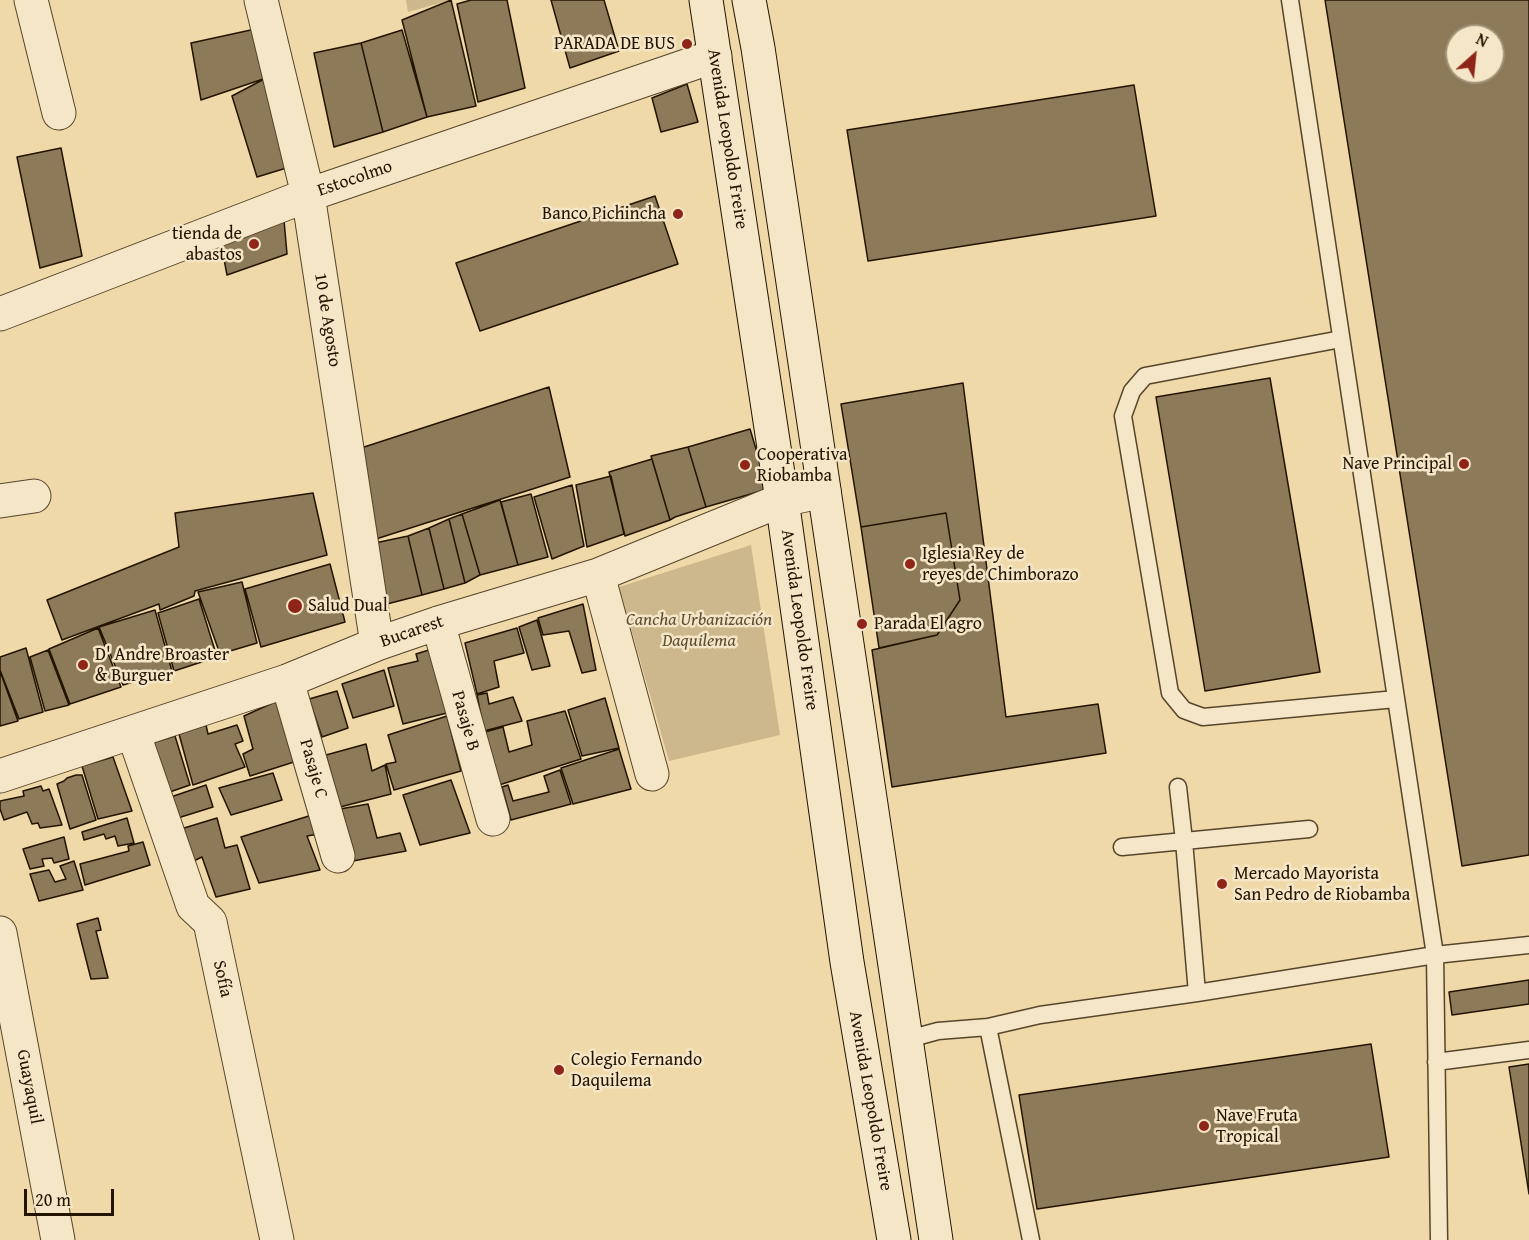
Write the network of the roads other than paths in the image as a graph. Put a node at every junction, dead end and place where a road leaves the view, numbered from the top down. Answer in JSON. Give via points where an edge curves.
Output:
{"nodes":[{"id":1,"x":31,"y":0,"type":"edge"},
{"id":2,"x":261,"y":0,"type":"edge"},
{"id":3,"x":706,"y":0,"type":"edge"},
{"id":4,"x":749,"y":0,"type":"edge"},
{"id":5,"x":1290,"y":0,"type":"edge"},
{"id":6,"x":715,"y":57,"type":"junction"},
{"id":7,"x":59,"y":113,"type":"dead end"},
{"id":8,"x":308,"y":195,"type":"junction"},
{"id":9,"x":0,"y":314,"type":"edge"},
{"id":10,"x":1341,"y":339,"type":"junction"},
{"id":11,"x":824,"y":491,"type":"junction"},
{"id":12,"x":34,"y":496,"type":"dead end"},
{"id":13,"x":782,"y":500,"type":"junction"},
{"id":14,"x":0,"y":501,"type":"edge"},
{"id":15,"x":598,"y":575,"type":"junction"},
{"id":16,"x":438,"y":623,"type":"junction"},
{"id":17,"x":377,"y":644,"type":"junction"},
{"id":18,"x":287,"y":681,"type":"junction"},
{"id":19,"x":1396,"y":699,"type":"junction"},
{"id":20,"x":133,"y":732,"type":"junction"},
{"id":21,"x":652,"y":774,"type":"dead end"},
{"id":22,"x":0,"y":776,"type":"edge"},
{"id":23,"x":1178,"y":787,"type":"dead end"},
{"id":24,"x":493,"y":819,"type":"dead end"},
{"id":25,"x":1309,"y":829,"type":"dead end"},
{"id":26,"x":1184,"y":841,"type":"junction"},
{"id":27,"x":1122,"y":847,"type":"dead end"},
{"id":28,"x":338,"y":856,"type":"dead end"},
{"id":29,"x":0,"y":933,"type":"edge"},
{"id":30,"x":1529,"y":945,"type":"edge"},
{"id":31,"x":892,"y":955,"type":"junction"},
{"id":32,"x":1435,"y":955,"type":"junction"},
{"id":33,"x":847,"y":962,"type":"junction"},
{"id":34,"x":1197,"y":993,"type":"junction"},
{"id":35,"x":988,"y":1027,"type":"junction"},
{"id":36,"x":905,"y":1041,"type":"junction"},
{"id":37,"x":1529,"y":1050,"type":"edge"},
{"id":38,"x":1436,"y":1062,"type":"junction"},
{"id":39,"x":58,"y":1240,"type":"edge"},
{"id":40,"x":277,"y":1240,"type":"edge"},
{"id":41,"x":894,"y":1240,"type":"edge"},
{"id":42,"x":936,"y":1240,"type":"edge"},
{"id":43,"x":1031,"y":1240,"type":"edge"},
{"id":44,"x":1439,"y":1240,"type":"edge"}],
"edges":[{"from":1,"to":7,"type":"street"},
{"from":2,"to":8,"type":"street","name":"10 de Agosto"},
{"from":3,"to":6,"type":"street","name":"Avenida Leopoldo Freire"},
{"from":4,"to":11,"type":"street"},
{"from":5,"to":10,"type":"lane"},
{"from":6,"to":8,"type":"street","name":"Estocolmo"},
{"from":6,"to":13,"type":"street","name":"Avenida Leopoldo Freire"},
{"from":8,"to":9,"type":"street","name":"Estocolmo"},
{"from":8,"to":17,"type":"street","name":"10 de Agosto"},
{"from":10,"to":19,"type":"lane"},
{"from":10,"to":19,"type":"lane","via":[[1145,375],[1132,390],[1123,416],[1170,693],[1184,710],[1203,717]]},
{"from":11,"to":13,"type":"street","name":"Bucarest"},
{"from":11,"to":31,"type":"street"},
{"from":12,"to":14,"type":"street"},
{"from":13,"to":15,"type":"street","name":"Bucarest"},
{"from":13,"to":33,"type":"street","name":"Avenida Leopoldo Freire"},
{"from":15,"to":16,"type":"street","name":"Bucarest"},
{"from":15,"to":21,"type":"street"},
{"from":16,"to":17,"type":"street","name":"Bucarest"},
{"from":16,"to":24,"type":"street","name":"Pasaje B"},
{"from":17,"to":18,"type":"street","name":"Bucarest"},
{"from":18,"to":20,"type":"street","name":"Bucarest"},
{"from":18,"to":28,"type":"street","name":"Pasaje C"},
{"from":19,"to":32,"type":"lane"},
{"from":20,"to":22,"type":"street","name":"Bucarest"},
{"from":20,"to":40,"type":"street","name":"Sofía","via":[[193,906],[210,922]]},
{"from":23,"to":26,"type":"lane"},
{"from":25,"to":26,"type":"lane"},
{"from":26,"to":27,"type":"lane"},
{"from":26,"to":34,"type":"lane"},
{"from":29,"to":39,"type":"street","name":"Guayaquil"},
{"from":30,"to":32,"type":"lane"},
{"from":31,"to":33,"type":"street"},
{"from":31,"to":36,"type":"street"},
{"from":32,"to":34,"type":"lane"},
{"from":32,"to":38,"type":"lane"},
{"from":33,"to":41,"type":"street","name":"Avenida Leopoldo Freire"},
{"from":34,"to":35,"type":"lane","via":[[1040,1014]]},
{"from":35,"to":36,"type":"lane","via":[[938,1031]]},
{"from":35,"to":43,"type":"lane"},
{"from":36,"to":42,"type":"street"},
{"from":37,"to":38,"type":"lane"},
{"from":38,"to":44,"type":"lane"}]}
